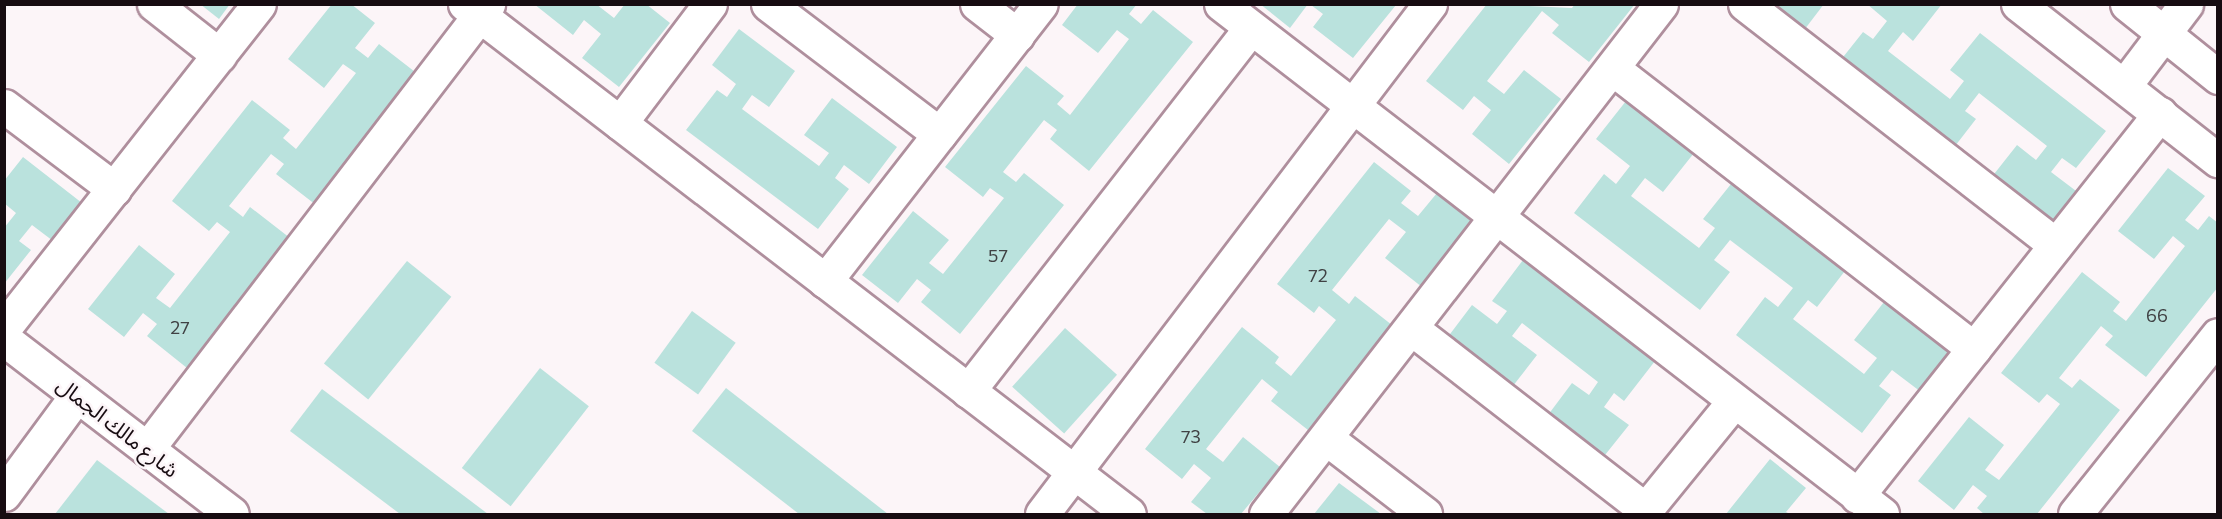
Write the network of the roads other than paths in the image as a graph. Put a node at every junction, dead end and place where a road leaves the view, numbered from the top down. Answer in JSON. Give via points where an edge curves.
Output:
{"nodes":[{"id":1,"x":154,"y":4,"type":"edge"},
{"id":2,"x":260,"y":4,"type":"edge"},
{"id":3,"x":710,"y":4,"type":"edge"},
{"id":4,"x":768,"y":4,"type":"edge"},
{"id":5,"x":977,"y":4,"type":"edge"},
{"id":6,"x":1041,"y":4,"type":"edge"},
{"id":7,"x":1221,"y":4,"type":"edge"},
{"id":8,"x":1430,"y":4,"type":"edge"},
{"id":9,"x":1662,"y":4,"type":"edge"},
{"id":10,"x":1745,"y":4,"type":"edge"},
{"id":11,"x":2018,"y":4,"type":"edge"},
{"id":12,"x":2127,"y":4,"type":"edge"},
{"id":13,"x":2186,"y":4,"type":"edge"},
{"id":14,"x":477,"y":8,"type":"edge"},
{"id":15,"x":1251,"y":28,"type":"junction"},
{"id":16,"x":2164,"y":33,"type":"junction"},
{"id":17,"x":1017,"y":35,"type":"junction"},
{"id":18,"x":219,"y":55,"type":"junction"},
{"id":19,"x":1612,"y":68,"type":"junction"},
{"id":20,"x":2217,"y":77,"type":"edge"},
{"id":21,"x":2124,"y":86,"type":"junction"},
{"id":22,"x":4,"y":106,"type":"edge"},
{"id":23,"x":1352,"y":106,"type":"junction"},
{"id":24,"x":2160,"y":114,"type":"junction"},
{"id":25,"x":620,"y":123,"type":"junction"},
{"id":26,"x":939,"y":134,"type":"junction"},
{"id":27,"x":2217,"y":160,"type":"edge"},
{"id":28,"x":114,"y":189,"type":"junction"},
{"id":29,"x":1497,"y":217,"type":"junction"},
{"id":30,"x":2056,"y":245,"type":"junction"},
{"id":31,"x":825,"y":281,"type":"junction"},
{"id":32,"x":4,"y":328,"type":"edge"},
{"id":33,"x":1411,"y":328,"type":"junction"},
{"id":34,"x":2217,"y":335,"type":"edge"},
{"id":35,"x":4,"y":339,"type":"edge"},
{"id":36,"x":1974,"y":349,"type":"junction"},
{"id":37,"x":968,"y":391,"type":"junction"},
{"id":38,"x":77,"y":395,"type":"junction"},
{"id":39,"x":1734,"y":401,"type":"junction"},
{"id":40,"x":1326,"y":438,"type":"junction"},
{"id":41,"x":147,"y":449,"type":"junction"},
{"id":42,"x":1074,"y":472,"type":"junction"},
{"id":43,"x":4,"y":494,"type":"edge"},
{"id":44,"x":1870,"y":505,"type":"edge"},
{"id":45,"x":1644,"y":512,"type":"edge"},
{"id":46,"x":232,"y":514,"type":"edge"},
{"id":47,"x":1042,"y":514,"type":"edge"},
{"id":48,"x":1129,"y":514,"type":"edge"},
{"id":49,"x":1266,"y":514,"type":"edge"},
{"id":50,"x":1425,"y":514,"type":"edge"},
{"id":51,"x":2075,"y":514,"type":"edge"}],
"edges":[{"from":1,"to":18,"type":"street"},
{"from":2,"to":18,"type":"street"},
{"from":3,"to":25,"type":"street"},
{"from":4,"to":26,"type":"street"},
{"from":5,"to":17,"type":"street"},
{"from":6,"to":17,"type":"street"},
{"from":7,"to":15,"type":"street"},
{"from":8,"to":23,"type":"street"},
{"from":9,"to":19,"type":"street"},
{"from":10,"to":30,"type":"street"},
{"from":11,"to":21,"type":"street"},
{"from":12,"to":16,"type":"street"},
{"from":13,"to":16,"type":"street"},
{"from":14,"to":25,"type":"street"},
{"from":14,"to":41,"type":"street"},
{"from":15,"to":23,"type":"street"},
{"from":15,"to":37,"type":"street"},
{"from":16,"to":20,"type":"street"},
{"from":16,"to":21,"type":"street"},
{"from":17,"to":26,"type":"street"},
{"from":18,"to":28,"type":"street"},
{"from":19,"to":29,"type":"street"},
{"from":19,"to":36,"type":"street"},
{"from":21,"to":24,"type":"street"},
{"from":22,"to":28,"type":"street"},
{"from":23,"to":29,"type":"street"},
{"from":23,"to":42,"type":"street"},
{"from":24,"to":27,"type":"street"},
{"from":24,"to":30,"type":"street"},
{"from":25,"to":31,"type":"street"},
{"from":26,"to":31,"type":"street"},
{"from":28,"to":32,"type":"street"},
{"from":29,"to":33,"type":"street"},
{"from":29,"to":39,"type":"street"},
{"from":30,"to":36,"type":"street"},
{"from":31,"to":37,"type":"street"},
{"from":33,"to":40,"type":"street"},
{"from":33,"to":45,"type":"street"},
{"from":34,"to":51,"type":"street"},
{"from":35,"to":38,"type":"street","name":"شارع مالك الجمال"},
{"from":36,"to":44,"type":"street"},
{"from":37,"to":42,"type":"street"},
{"from":38,"to":41,"type":"street","name":"شارع مالك الجمال"},
{"from":38,"to":43,"type":"street"},
{"from":39,"to":44,"type":"street"},
{"from":39,"to":45,"type":"street"},
{"from":40,"to":49,"type":"street"},
{"from":40,"to":50,"type":"street"},
{"from":41,"to":46,"type":"street","name":"شارع مالك الجمال"},
{"from":42,"to":47,"type":"street"},
{"from":42,"to":48,"type":"street"}]}
